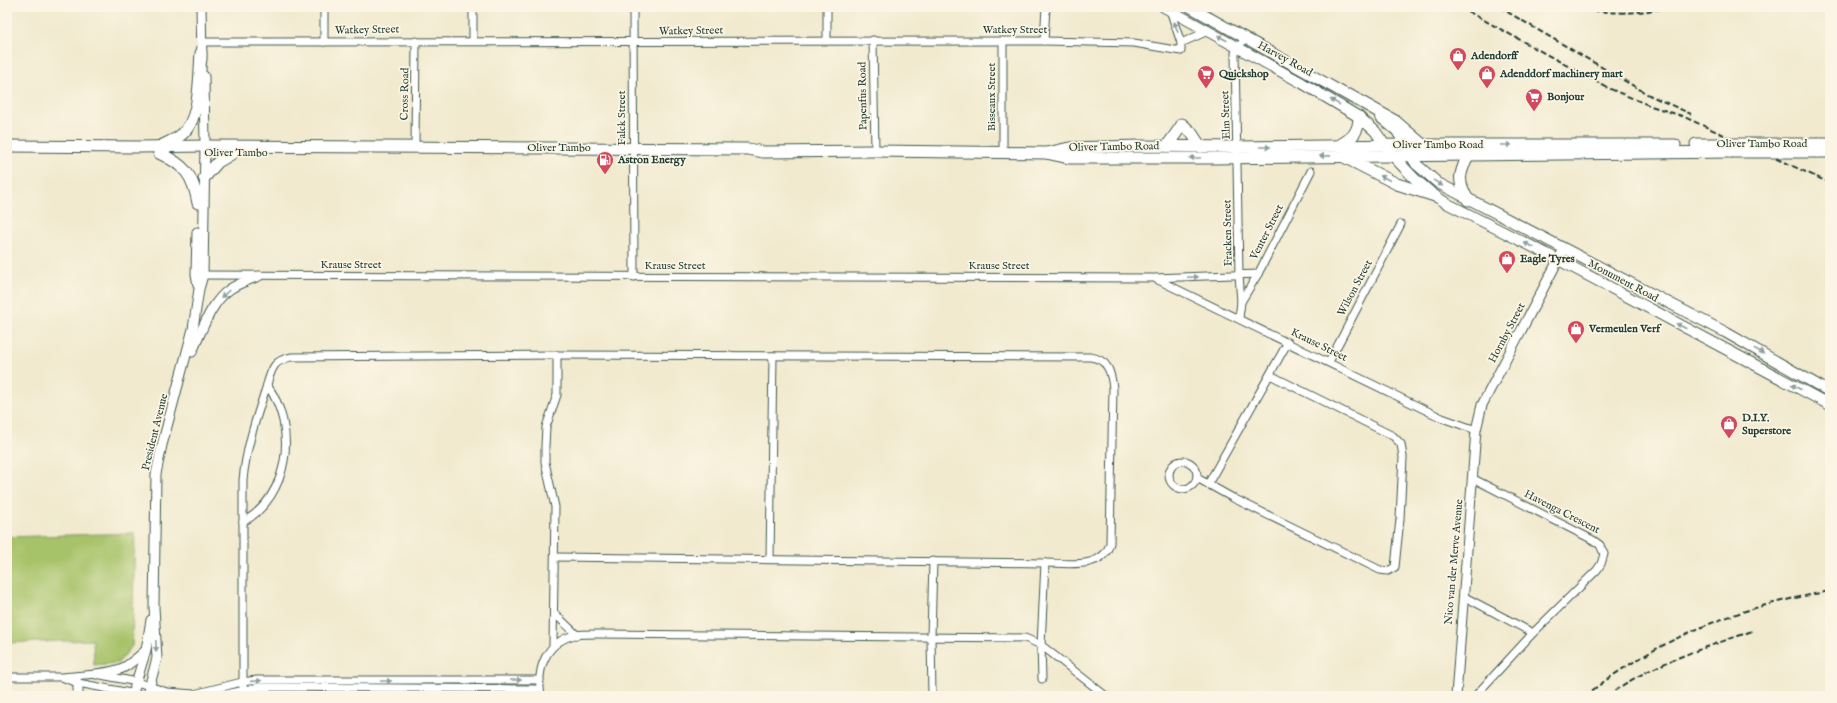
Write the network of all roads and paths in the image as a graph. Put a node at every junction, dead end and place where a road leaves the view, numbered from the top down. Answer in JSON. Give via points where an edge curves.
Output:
{"nodes":[{"id":1,"x":201,"y":7,"type":"edge"},
{"id":2,"x":324,"y":7,"type":"edge"},
{"id":3,"x":473,"y":7,"type":"edge"},
{"id":4,"x":633,"y":7,"type":"edge"},
{"id":5,"x":827,"y":7,"type":"edge"},
{"id":6,"x":1046,"y":7,"type":"edge"},
{"id":7,"x":1190,"y":7,"type":"edge"},
{"id":8,"x":1167,"y":9,"type":"edge"},
{"id":9,"x":1208,"y":31,"type":"junction"},
{"id":10,"x":1246,"y":38,"type":"junction"},
{"id":11,"x":827,"y":40,"type":"junction"},
{"id":12,"x":873,"y":40,"type":"junction"},
{"id":13,"x":416,"y":41,"type":"junction"},
{"id":14,"x":473,"y":41,"type":"junction"},
{"id":15,"x":1044,"y":41,"type":"junction"},
{"id":16,"x":324,"y":42,"type":"junction"},
{"id":17,"x":633,"y":42,"type":"junction"},
{"id":18,"x":1003,"y":42,"type":"junction"},
{"id":19,"x":201,"y":47,"type":"junction"},
{"id":20,"x":1181,"y":47,"type":"junction"},
{"id":21,"x":1238,"y":47,"type":"junction"},
{"id":22,"x":1308,"y":72,"type":"junction"},
{"id":23,"x":1302,"y":82,"type":"junction"},
{"id":24,"x":1349,"y":95,"type":"junction"},
{"id":25,"x":1359,"y":117,"type":"junction"},
{"id":26,"x":1405,"y":144,"type":"junction"},
{"id":27,"x":1386,"y":145,"type":"junction"},
{"id":28,"x":1422,"y":145,"type":"junction"},
{"id":29,"x":7,"y":146,"type":"edge"},
{"id":30,"x":1167,"y":146,"type":"junction"},
{"id":31,"x":1201,"y":147,"type":"junction"},
{"id":32,"x":1822,"y":147,"type":"edge"},
{"id":33,"x":52,"y":148,"type":"junction"},
{"id":34,"x":415,"y":148,"type":"junction"},
{"id":35,"x":1729,"y":148,"type":"junction"},
{"id":36,"x":159,"y":150,"type":"junction"},
{"id":37,"x":202,"y":150,"type":"junction"},
{"id":38,"x":633,"y":151,"type":"junction"},
{"id":39,"x":875,"y":151,"type":"junction"},
{"id":40,"x":1339,"y":151,"type":"junction"},
{"id":41,"x":7,"y":152,"type":"edge"},
{"id":42,"x":763,"y":152,"type":"joint"},
{"id":43,"x":1003,"y":152,"type":"junction"},
{"id":44,"x":1238,"y":152,"type":"junction"},
{"id":45,"x":1830,"y":152,"type":"edge"},
{"id":46,"x":233,"y":153,"type":"junction"},
{"id":47,"x":1046,"y":153,"type":"junction"},
{"id":48,"x":1392,"y":155,"type":"junction"},
{"id":49,"x":1411,"y":155,"type":"junction"},
{"id":50,"x":1468,"y":155,"type":"junction"},
{"id":51,"x":1311,"y":171,"type":"dead end"},
{"id":52,"x":204,"y":178,"type":"junction"},
{"id":53,"x":1435,"y":196,"type":"junction"},
{"id":54,"x":1468,"y":200,"type":"junction"},
{"id":55,"x":198,"y":203,"type":"junction"},
{"id":56,"x":1401,"y":224,"type":"dead end"},
{"id":57,"x":1564,"y":249,"type":"junction"},
{"id":58,"x":1559,"y":260,"type":"junction"},
{"id":59,"x":1258,"y":274,"type":"junction"},
{"id":60,"x":199,"y":275,"type":"junction"},
{"id":61,"x":1239,"y":275,"type":"junction"},
{"id":62,"x":259,"y":276,"type":"junction"},
{"id":63,"x":634,"y":277,"type":"junction"},
{"id":64,"x":1154,"y":278,"type":"junction"},
{"id":65,"x":1241,"y":302,"type":"junction"},
{"id":66,"x":1239,"y":318,"type":"junction"},
{"id":67,"x":1288,"y":342,"type":"junction"},
{"id":68,"x":557,"y":355,"type":"junction"},
{"id":69,"x":773,"y":356,"type":"junction"},
{"id":70,"x":1329,"y":362,"type":"junction"},
{"id":71,"x":1270,"y":375,"type":"junction"},
{"id":72,"x":181,"y":378,"type":"junction"},
{"id":73,"x":267,"y":385,"type":"junction"},
{"id":74,"x":1830,"y":392,"type":"edge"},
{"id":75,"x":1830,"y":405,"type":"edge"},
{"id":76,"x":1476,"y":430,"type":"junction"},
{"id":77,"x":1197,"y":478,"type":"junction"},
{"id":78,"x":1472,"y":478,"type":"junction"},
{"id":79,"x":1208,"y":484,"type":"junction"},
{"id":80,"x":243,"y":522,"type":"junction"},
{"id":81,"x":555,"y":557,"type":"junction"},
{"id":82,"x":770,"y":559,"type":"junction"},
{"id":83,"x":933,"y":561,"type":"junction"},
{"id":84,"x":1045,"y":563,"type":"junction"},
{"id":85,"x":1463,"y":596,"type":"junction"},
{"id":86,"x":154,"y":607,"type":"junction"},
{"id":87,"x":555,"y":614,"type":"junction"},
{"id":88,"x":1533,"y":633,"type":"junction"},
{"id":89,"x":577,"y":635,"type":"junction"},
{"id":90,"x":931,"y":637,"type":"junction"},
{"id":91,"x":553,"y":644,"type":"junction"},
{"id":92,"x":1041,"y":645,"type":"junction"},
{"id":93,"x":146,"y":650,"type":"junction"},
{"id":94,"x":96,"y":674,"type":"junction"},
{"id":95,"x":62,"y":677,"type":"junction"},
{"id":96,"x":7,"y":678,"type":"edge"},
{"id":97,"x":1042,"y":679,"type":"dead end"},
{"id":98,"x":540,"y":680,"type":"junction"},
{"id":99,"x":137,"y":682,"type":"junction"},
{"id":100,"x":78,"y":683,"type":"junction"},
{"id":101,"x":150,"y":686,"type":"junction"},
{"id":102,"x":243,"y":686,"type":"junction"},
{"id":103,"x":541,"y":692,"type":"edge"},
{"id":104,"x":133,"y":694,"type":"edge"},
{"id":105,"x":194,"y":695,"type":"edge"},
{"id":106,"x":78,"y":696,"type":"edge"},
{"id":107,"x":147,"y":696,"type":"edge"},
{"id":108,"x":217,"y":696,"type":"edge"},
{"id":109,"x":932,"y":696,"type":"edge"},
{"id":110,"x":1106,"y":696,"type":"edge"},
{"id":111,"x":1456,"y":696,"type":"edge"},
{"id":112,"x":1475,"y":696,"type":"edge"}],
"edges":[{"from":1,"to":19,"type":"street"},
{"from":2,"to":16,"type":"street"},
{"from":3,"to":14,"type":"street"},
{"from":4,"to":17,"type":"street","name":"Falck Street"},
{"from":5,"to":11,"type":"street"},
{"from":6,"to":15,"type":"street"},
{"from":7,"to":10,"type":"main road","name":"Harvey Road"},
{"from":8,"to":9,"type":"main road","name":"Harvey Road"},
{"from":20,"to":8,"type":"street","one_way":true},
{"from":9,"to":20,"type":"street"},
{"from":21,"to":9,"type":"main road","name":"Harvey Road","one_way":true},
{"from":10,"to":21,"type":"street"},
{"from":10,"to":22,"type":"main road","name":"Harvey Road"},
{"from":11,"to":12,"type":"street","name":"Watkey Street"},
{"from":11,"to":17,"type":"street","name":"Watkey Street"},
{"from":12,"to":18,"type":"street","name":"Watkey Street"},
{"from":12,"to":39,"type":"street","name":"Papenfus Road"},
{"from":13,"to":14,"type":"street","name":"Watkey Street"},
{"from":13,"to":16,"type":"street","name":"Watkey Street"},
{"from":13,"to":34,"type":"street","name":"Cross Road"},
{"from":14,"to":17,"type":"street","name":"Watkey Street"},
{"from":15,"to":18,"type":"street","name":"Watkey Street"},
{"from":15,"to":20,"type":"street","name":"Watkey Street"},
{"from":16,"to":19,"type":"street","name":"Watkey Street"},
{"from":17,"to":38,"type":"street","name":"Falck Street"},
{"from":18,"to":43,"type":"street","name":"Bisseaux Street"},
{"from":19,"to":36,"type":"main road","via":[[197,98],[192,121],[181,135]]},
{"from":19,"to":37,"type":"street"},
{"from":21,"to":23,"type":"main road","name":"Harvey Road"},
{"from":21,"to":44,"type":"street","name":"Elm Street","via":[[1235,60]]},
{"from":22,"to":23,"type":"main road"},
{"from":22,"to":24,"type":"main road","name":"Harvey Road"},
{"from":25,"to":23,"type":"main road","name":"Harvey Road","one_way":true},
{"from":24,"to":26,"type":"main road","name":"Harvey Road","via":[[1388,122]]},
{"from":24,"to":28,"type":"main road","via":[[1395,121]]},
{"from":25,"to":27,"type":"main road","name":"Harvey Road"},
{"from":25,"to":40,"type":"main road","via":[[1356,133]]},
{"from":26,"to":27,"type":"main road","name":"Oliver Tambo Road"},
{"from":26,"to":28,"type":"main road","name":"Oliver Tambo Road"},
{"from":26,"to":49,"type":"main road","name":"Harvey Road"},
{"from":27,"to":40,"type":"main road","name":"Oliver Tambo Road"},
{"from":27,"to":48,"type":"main road","name":"Harvey Road"},
{"from":28,"to":35,"type":"main road","name":"Oliver Tambo Road","one_way":true},
{"from":29,"to":33,"type":"main road","name":"Oliver Tambo"},
{"from":30,"to":31,"type":"main road","name":"Oliver Tambo Road"},
{"from":30,"to":31,"type":"main road","via":[[1182,124]]},
{"from":30,"to":47,"type":"main road","name":"Oliver Tambo Road","via":[[1069,148]]},
{"from":31,"to":44,"type":"main road","name":"Oliver Tambo Road"},
{"from":32,"to":35,"type":"main road","name":"Oliver Tambo Road","bridge":true},
{"from":32,"to":45,"type":"main road","name":"Oliver Tambo Road"},
{"from":33,"to":36,"type":"main road","name":"Oliver Tambo"},
{"from":33,"to":41,"type":"main road","name":"Oliver Tambo"},
{"from":34,"to":37,"type":"main road","name":"Oliver Tambo"},
{"from":34,"to":38,"type":"main road","name":"Oliver Tambo"},
{"from":35,"to":50,"type":"main road","name":"Oliver Tambo Road"},
{"from":36,"to":37,"type":"main road","name":"Oliver Tambo"},
{"from":36,"to":55,"type":"main road","via":[[183,167],[192,178]]},
{"from":37,"to":46,"type":"main road","name":"Oliver Tambo"},
{"from":37,"to":52,"type":"street","name":"President Avenue"},
{"from":37,"to":55,"type":"street","name":"President Avenue"},
{"from":38,"to":42,"type":"main road","name":"Oliver Tambo","via":[[748,149]]},
{"from":38,"to":46,"type":"main road","name":"Oliver Tambo"},
{"from":38,"to":63,"type":"street","name":"Falck Street"},
{"from":39,"to":42,"type":"main road","name":"Oliver Tambo Road"},
{"from":39,"to":43,"type":"main road","name":"Oliver Tambo Road"},
{"from":40,"to":44,"type":"main road","name":"Oliver Tambo Road"},
{"from":40,"to":48,"type":"main road","name":"Oliver Tambo Road"},
{"from":53,"to":40,"type":"main road","one_way":true,"via":[[1397,184]]},
{"from":43,"to":47,"type":"main road","name":"Oliver Tambo Road"},
{"from":44,"to":47,"type":"main road","name":"Oliver Tambo Road","one_way":true,"via":[[1069,158]]},
{"from":44,"to":61,"type":"street","name":"Fracken Street"},
{"from":46,"to":52,"type":"main road","via":[[218,162]]},
{"from":48,"to":49,"type":"main road","name":"Oliver Tambo Road"},
{"from":48,"to":53,"type":"main road","name":"Monument Road"},
{"from":49,"to":50,"type":"main road","name":"Oliver Tambo Road"},
{"from":49,"to":54,"type":"main road","name":"Monument Road","one_way":true,"via":[[1430,178]]},
{"from":50,"to":54,"type":"main road","via":[[1460,176],[1461,188]]},
{"from":51,"to":59,"type":"street","name":"Venter Street"},
{"from":52,"to":60,"type":"street","name":"President Avenue"},
{"from":58,"to":53,"type":"main road","name":"Monument Road","one_way":true},
{"from":54,"to":57,"type":"main road","name":"Monument Road"},
{"from":55,"to":60,"type":"street","name":"President Avenue"},
{"from":56,"to":70,"type":"street","name":"Wilson Street"},
{"from":57,"to":58,"type":"street","name":"Hornby Street"},
{"from":57,"to":74,"type":"main road","name":"Monument Road","one_way":true,"via":[[1725,332]]},
{"from":75,"to":58,"type":"main road","name":"Monument Road","one_way":true},
{"from":58,"to":76,"type":"street","name":"Hornby Street","via":[[1482,405]]},
{"from":59,"to":61,"type":"street","name":"Krause Street"},
{"from":59,"to":65,"type":"street","name":"Venter Street"},
{"from":60,"to":62,"type":"street","name":"Krause Street"},
{"from":60,"to":72,"type":"street","name":"President Avenue","via":[[193,329]]},
{"from":64,"to":61,"type":"street","name":"Krause Street","one_way":true},
{"from":61,"to":65,"type":"street","name":"Fracken Street"},
{"from":62,"to":63,"type":"street","name":"Krause Street"},
{"from":62,"to":72,"type":"street","one_way":true,"via":[[231,288],[215,304]]},
{"from":63,"to":64,"type":"street","name":"Krause Street"},
{"from":64,"to":66,"type":"street","name":"Krause Street"},
{"from":65,"to":66,"type":"street","name":"Fracken Street"},
{"from":66,"to":67,"type":"street","name":"Krause Street"},
{"from":67,"to":70,"type":"street","name":"Krause Street"},
{"from":67,"to":71,"type":"street"},
{"from":68,"to":69,"type":"street"},
{"from":68,"to":73,"type":"street","via":[[290,357],[276,364]]},
{"from":68,"to":81,"type":"street","via":[[557,395],[546,427],[545,446],[555,507]]},
{"from":69,"to":82,"type":"street"},
{"from":69,"to":84,"type":"street","via":[[1090,357],[1102,360],[1109,369],[1113,388],[1109,548],[1106,554],[1092,562]]},
{"from":70,"to":76,"type":"street","name":"Krause Street","via":[[1442,418]]},
{"from":71,"to":79,"type":"street"},
{"from":71,"to":79,"type":"street","via":[[1364,420],[1399,441],[1403,457],[1400,519],[1394,566],[1388,571],[1380,570]]},
{"from":72,"to":86,"type":"street","name":"President Avenue","via":[[156,474]]},
{"from":73,"to":80,"type":"street","via":[[248,445],[243,480]]},
{"from":73,"to":80,"type":"street","via":[[275,396],[283,422],[285,460],[269,500],[255,516]]},
{"from":76,"to":78,"type":"street","name":"Nico van der Merve Avenue"},
{"from":77,"to":77,"type":"street","via":[[1190,487],[1178,488],[1170,479],[1170,471],[1177,462],[1188,462],[1196,470]]},
{"from":77,"to":79,"type":"street"},
{"from":78,"to":85,"type":"street","name":"Nico van der Merve Avenue"},
{"from":78,"to":88,"type":"street","name":"Havenga Crescent","via":[[1589,537],[1603,549],[1604,558],[1597,570]]},
{"from":80,"to":102,"type":"street"},
{"from":81,"to":82,"type":"street"},
{"from":81,"to":87,"type":"street"},
{"from":82,"to":83,"type":"street"},
{"from":83,"to":84,"type":"street"},
{"from":83,"to":90,"type":"street"},
{"from":84,"to":92,"type":"street"},
{"from":85,"to":88,"type":"street"},
{"from":85,"to":111,"type":"street","name":"Nico van der Merve Avenue"},
{"from":86,"to":93,"type":"street","name":"President Avenue"},
{"from":86,"to":101,"type":"street","name":"President Avenue","one_way":true,"via":[[156,658]]},
{"from":87,"to":89,"type":"street"},
{"from":87,"to":91,"type":"street"},
{"from":88,"to":112,"type":"street","name":"Havenga Crescent"},
{"from":89,"to":90,"type":"street"},
{"from":89,"to":91,"type":"street"},
{"from":90,"to":92,"type":"street","via":[[1025,638]]},
{"from":90,"to":109,"type":"street"},
{"from":91,"to":98,"type":"street","via":[[543,662]]},
{"from":92,"to":97,"type":"street"},
{"from":92,"to":110,"type":"street"},
{"from":93,"to":94,"type":"street","via":[[116,672]]},
{"from":93,"to":99,"type":"street","name":"President Avenue"},
{"from":94,"to":95,"type":"street"},
{"from":94,"to":99,"type":"street"},
{"from":95,"to":96,"type":"street"},
{"from":95,"to":100,"type":"street"},
{"from":102,"to":98,"type":"street","one_way":true,"via":[[282,680]]},
{"from":98,"to":103,"type":"street"},
{"from":99,"to":101,"type":"street"},
{"from":99,"to":104,"type":"street","name":"President Avenue"},
{"from":100,"to":104,"type":"street"},
{"from":100,"to":106,"type":"street"},
{"from":101,"to":105,"type":"street","via":[[167,692]]},
{"from":101,"to":107,"type":"street","name":"President Avenue"},
{"from":102,"to":103,"type":"street"},
{"from":102,"to":105,"type":"street"},
{"from":102,"to":108,"type":"street"},
{"from":104,"to":107,"type":"street"}]}
